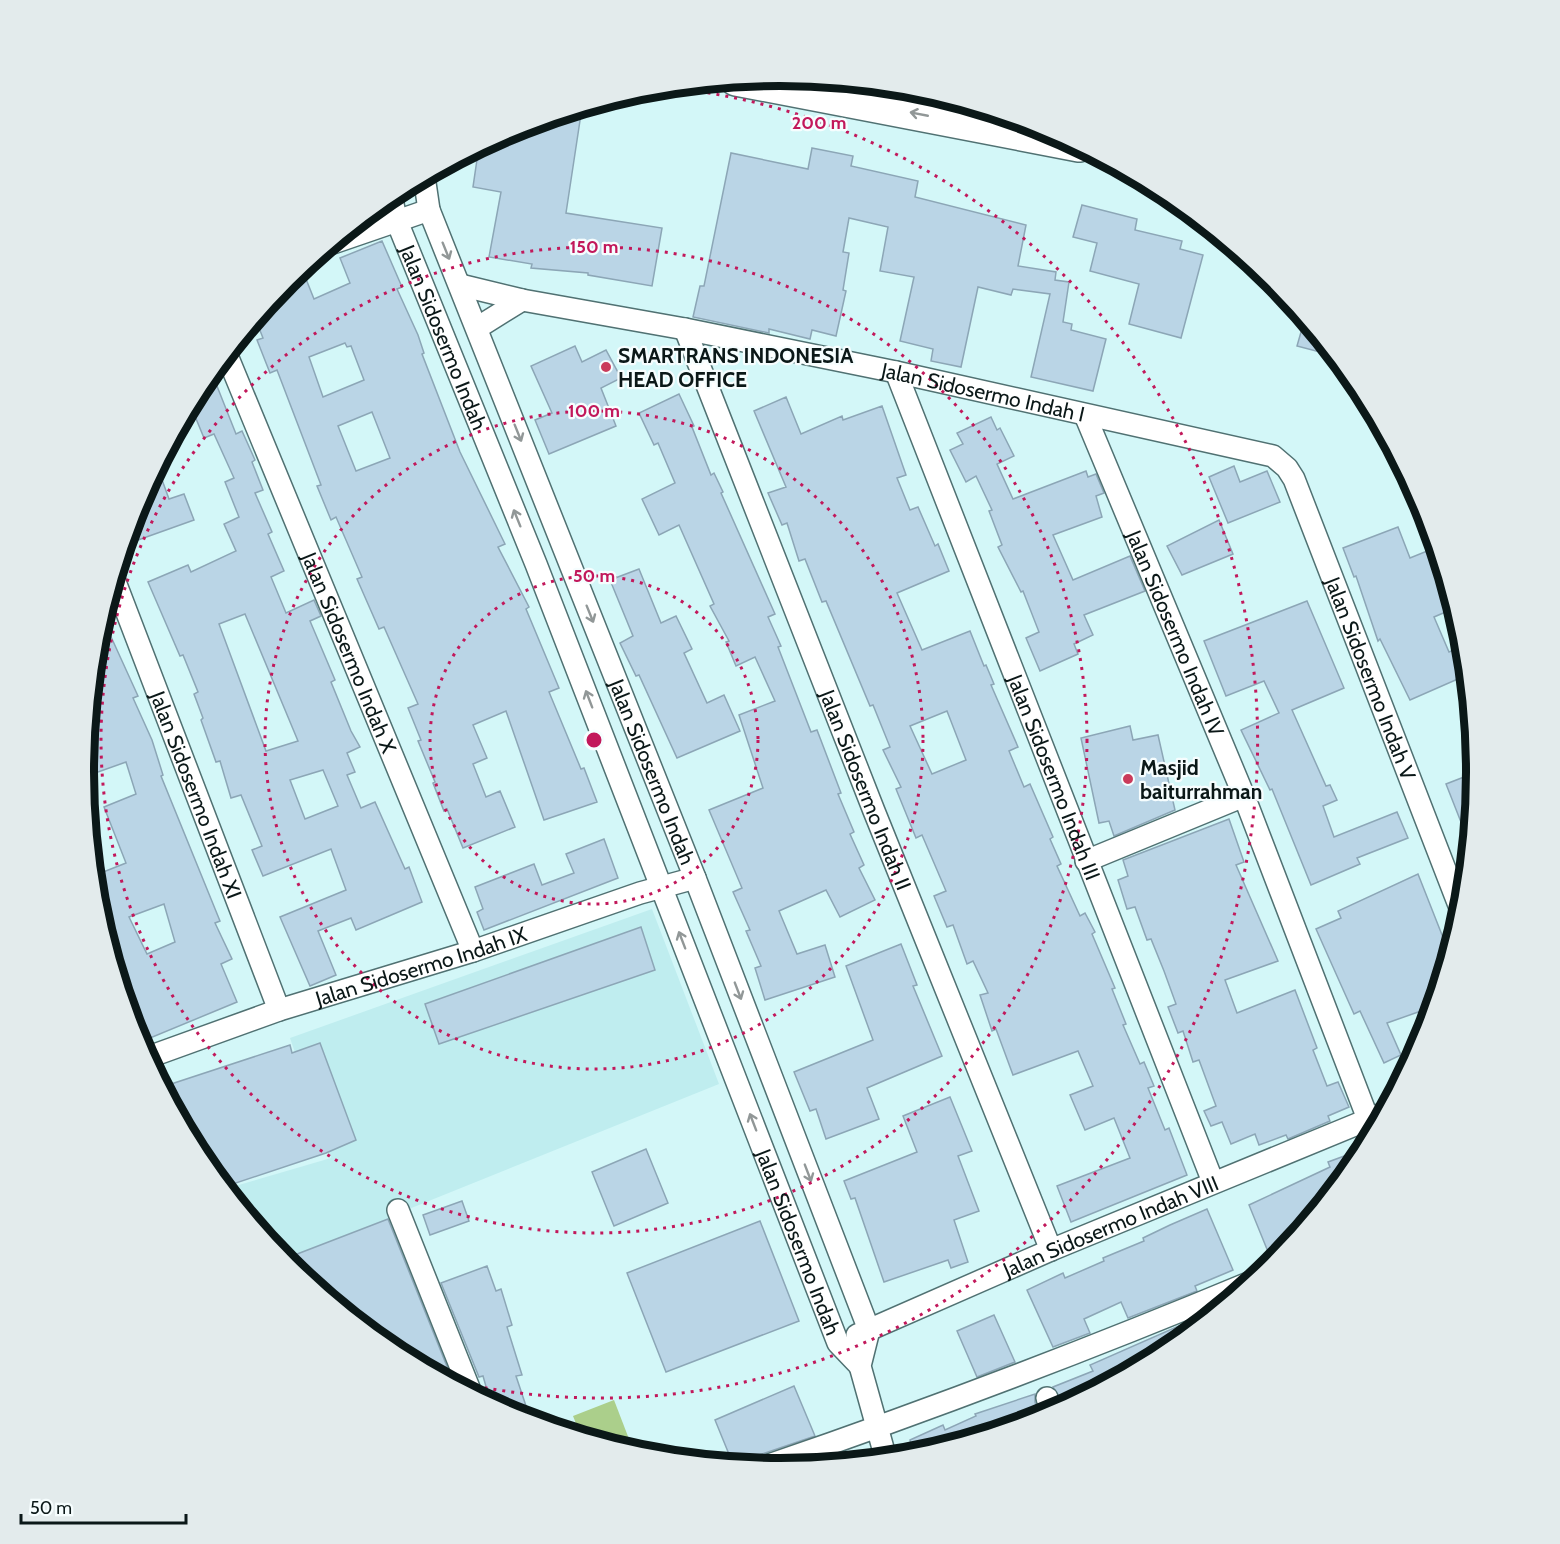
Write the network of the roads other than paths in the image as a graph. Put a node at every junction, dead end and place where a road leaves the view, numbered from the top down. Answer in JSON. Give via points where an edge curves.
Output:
{"nodes":[{"id":1,"x":781,"y":86,"type":"edge"},
{"id":2,"x":973,"y":116,"type":"edge"},
{"id":3,"x":1001,"y":122,"type":"edge"},
{"id":4,"x":425,"y":184,"type":"edge"},
{"id":5,"x":393,"y":205,"type":"edge"},
{"id":6,"x":429,"y":210,"type":"junction"},
{"id":7,"x":396,"y":219,"type":"junction"},
{"id":8,"x":351,"y":236,"type":"edge"},
{"id":9,"x":460,"y":285,"type":"junction"},
{"id":10,"x":522,"y":300,"type":"junction"},
{"id":11,"x":477,"y":328,"type":"junction"},
{"id":12,"x":685,"y":329,"type":"junction"},
{"id":13,"x":230,"y":362,"type":"edge"},
{"id":14,"x":896,"y":372,"type":"junction"},
{"id":15,"x":1085,"y":415,"type":"junction"},
{"id":16,"x":1266,"y":453,"type":"joint"},
{"id":17,"x":566,"y":552,"type":"junction"},
{"id":18,"x":536,"y":564,"type":"junction"},
{"id":19,"x":118,"y":590,"type":"edge"},
{"id":20,"x":1244,"y":796,"type":"junction"},
{"id":21,"x":1086,"y":861,"type":"junction"},
{"id":22,"x":695,"y":878,"type":"junction"},
{"id":23,"x":662,"y":886,"type":"junction"},
{"id":24,"x":1455,"y":895,"type":"edge"},
{"id":25,"x":473,"y":951,"type":"junction"},
{"id":26,"x":279,"y":1010,"type":"junction"},
{"id":27,"x":155,"y":1055,"type":"edge"},
{"id":28,"x":1375,"y":1114,"type":"edge"},
{"id":29,"x":1374,"y":1117,"type":"edge"},
{"id":30,"x":1213,"y":1182,"type":"junction"},
{"id":31,"x":398,"y":1210,"type":"dead end"},
{"id":32,"x":1051,"y":1250,"type":"junction"},
{"id":33,"x":1229,"y":1291,"type":"edge"},
{"id":34,"x":869,"y":1330,"type":"junction"},
{"id":35,"x":838,"y":1343,"type":"junction"},
{"id":36,"x":860,"y":1366,"type":"junction"},
{"id":37,"x":464,"y":1381,"type":"edge"},
{"id":38,"x":875,"y":1428,"type":"junction"},
{"id":39,"x":883,"y":1451,"type":"edge"},
{"id":40,"x":789,"y":1458,"type":"edge"}],
"edges":[{"from":2,"to":1,"type":"main road","one_way":true},
{"from":2,"to":3,"type":"main road"},
{"from":4,"to":6,"type":"street","name":"Jalan Sidosermo Indah"},
{"from":5,"to":7,"type":"street","name":"Jalan Sidosermo Indah"},
{"from":6,"to":7,"type":"street"},
{"from":6,"to":9,"type":"street","name":"Jalan Sidosermo Indah","one_way":true},
{"from":7,"to":8,"type":"street"},
{"from":18,"to":7,"type":"street","name":"Jalan Sidosermo Indah","one_way":true},
{"from":9,"to":10,"type":"street","name":"Jalan Sidosermo Indah I"},
{"from":9,"to":11,"type":"street","name":"Jalan Sidosermo Indah"},
{"from":10,"to":11,"type":"street"},
{"from":10,"to":12,"type":"street","name":"Jalan Sidosermo Indah I"},
{"from":11,"to":17,"type":"street","name":"Jalan Sidosermo Indah","one_way":true},
{"from":12,"to":14,"type":"street","name":"Jalan Sidosermo Indah I"},
{"from":12,"to":32,"type":"street","name":"Jalan Sidosermo Indah II"},
{"from":13,"to":25,"type":"street","name":"Jalan Sidosermo Indah X"},
{"from":14,"to":15,"type":"street","name":"Jalan Sidosermo Indah I"},
{"from":14,"to":21,"type":"street","name":"Jalan Sidosermo Indah III"},
{"from":15,"to":16,"type":"street","name":"Jalan Sidosermo Indah I"},
{"from":15,"to":20,"type":"street","name":"Jalan Sidosermo Indah IV"},
{"from":16,"to":24,"type":"street","name":"Jalan Sidosermo Indah V","via":[[1281,461],[1294,479]]},
{"from":17,"to":18,"type":"street"},
{"from":17,"to":22,"type":"street","name":"Jalan Sidosermo Indah","one_way":true},
{"from":23,"to":18,"type":"street","name":"Jalan Sidosermo Indah","one_way":true},
{"from":19,"to":26,"type":"street","name":"Jalan Sidosermo Indah XI"},
{"from":20,"to":21,"type":"street"},
{"from":20,"to":28,"type":"street","name":"Jalan Sidosermo Indah IV"},
{"from":21,"to":30,"type":"street","name":"Jalan Sidosermo Indah III"},
{"from":22,"to":23,"type":"street","name":"Jalan Sidosermo Indah IX"},
{"from":22,"to":34,"type":"street","name":"Jalan Sidosermo Indah","one_way":true},
{"from":23,"to":25,"type":"street","name":"Jalan Sidosermo Indah IX"},
{"from":35,"to":23,"type":"street","name":"Jalan Sidosermo Indah","one_way":true},
{"from":25,"to":26,"type":"street","name":"Jalan Sidosermo Indah IX"},
{"from":26,"to":27,"type":"street","name":"Jalan Sidosermo Indah IX"},
{"from":29,"to":30,"type":"street","name":"Jalan Sidosermo Indah VIII"},
{"from":30,"to":32,"type":"street","name":"Jalan Sidosermo Indah VIII"},
{"from":31,"to":37,"type":"street"},
{"from":32,"to":34,"type":"street","name":"Jalan Sidosermo Indah VIII"},
{"from":33,"to":38,"type":"street","via":[[1109,1341]]},
{"from":34,"to":35,"type":"street","name":"Jalan Sidosermo Indah VIII"},
{"from":34,"to":36,"type":"street","name":"Jalan Sidosermo Indah"},
{"from":35,"to":36,"type":"street","name":"Jalan Sidosermo Indah"},
{"from":36,"to":38,"type":"street"},
{"from":38,"to":39,"type":"street"},
{"from":38,"to":40,"type":"street"}]}
